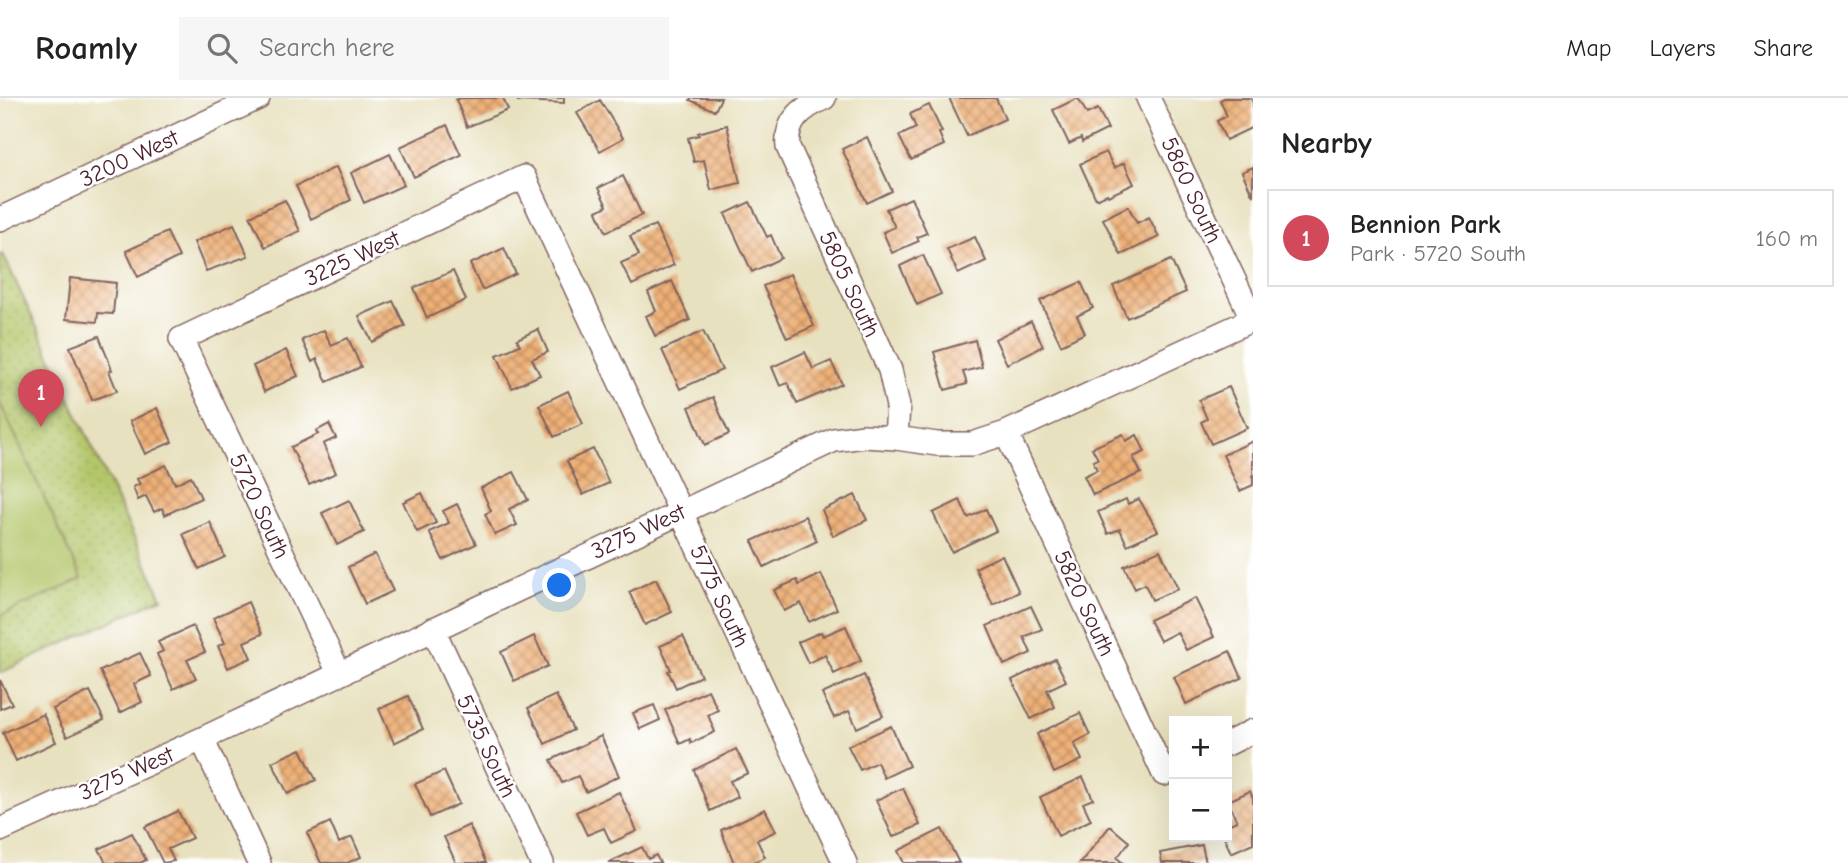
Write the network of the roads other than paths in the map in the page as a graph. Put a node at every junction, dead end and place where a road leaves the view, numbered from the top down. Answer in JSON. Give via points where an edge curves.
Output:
{"nodes":[{"id":1,"x":258,"y":98,"type":"edge"},
{"id":2,"x":824,"y":98,"type":"edge"},
{"id":3,"x":1148,"y":98,"type":"edge"},
{"id":4,"x":524,"y":177,"type":"joint"},
{"id":5,"x":0,"y":219,"type":"edge"},
{"id":6,"x":1253,"y":319,"type":"edge"},
{"id":7,"x":181,"y":339,"type":"joint"},
{"id":8,"x":1006,"y":433,"type":"junction"},
{"id":9,"x":896,"y":438,"type":"junction"},
{"id":10,"x":680,"y":511,"type":"junction"},
{"id":11,"x":433,"y":629,"type":"junction"},
{"id":12,"x":339,"y":673,"type":"junction"},
{"id":13,"x":1253,"y":731,"type":"edge"},
{"id":14,"x":202,"y":739,"type":"junction"},
{"id":15,"x":1232,"y":742,"type":"edge"},
{"id":16,"x":1169,"y":771,"type":"edge"},
{"id":17,"x":0,"y":830,"type":"edge"},
{"id":18,"x":259,"y":863,"type":"edge"},
{"id":19,"x":542,"y":863,"type":"edge"},
{"id":20,"x":845,"y":863,"type":"edge"}],
"edges":[{"from":1,"to":5,"type":"street","name":"3200 West"},
{"from":2,"to":9,"type":"street","name":"5805 South","via":[[797,114],[786,133],[788,147],[890,370],[898,406]]},
{"from":3,"to":6,"type":"street","name":"5860 South"},
{"from":4,"to":7,"type":"street","name":"3225 West"},
{"from":4,"to":10,"type":"street","name":"5775 South"},
{"from":6,"to":8,"type":"street","name":"3275 West"},
{"from":7,"to":12,"type":"street","name":"5720 South"},
{"from":8,"to":9,"type":"street","name":"3275 West","via":[[972,444]]},
{"from":8,"to":16,"type":"street","name":"5820 South"},
{"from":9,"to":10,"type":"street","name":"3275 West","via":[[834,440]]},
{"from":10,"to":11,"type":"street","name":"3275 West"},
{"from":10,"to":20,"type":"street","name":"5775 South"},
{"from":11,"to":12,"type":"street","name":"3275 West"},
{"from":11,"to":19,"type":"street","name":"5735 South"},
{"from":12,"to":14,"type":"street","name":"3275 West"},
{"from":13,"to":15,"type":"street"},
{"from":14,"to":17,"type":"street","name":"3275 West"},
{"from":14,"to":18,"type":"street"}]}
